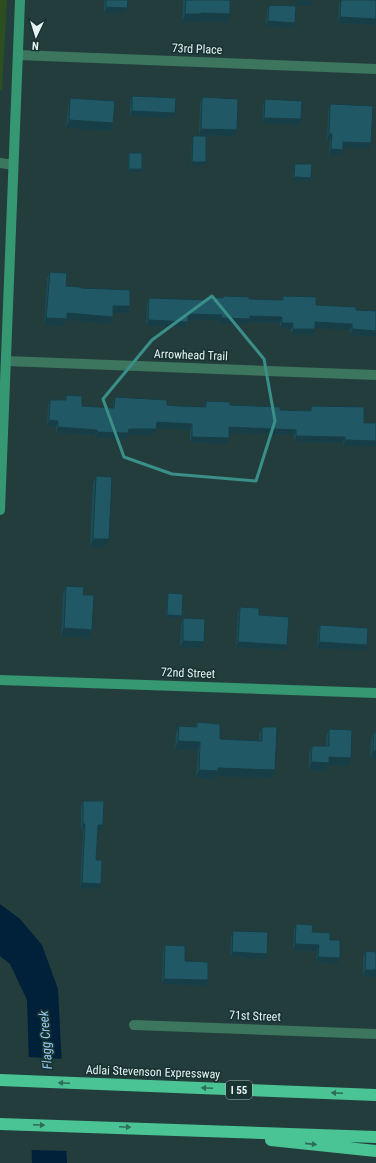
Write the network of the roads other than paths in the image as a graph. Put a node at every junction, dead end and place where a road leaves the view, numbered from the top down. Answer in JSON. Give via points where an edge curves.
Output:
{"nodes":[{"id":1,"x":20,"y":0,"type":"edge"},
{"id":2,"x":18,"y":54,"type":"junction"},
{"id":3,"x":376,"y":69,"type":"edge"},
{"id":4,"x":0,"y":163,"type":"edge"},
{"id":5,"x":13,"y":164,"type":"junction"},
{"id":6,"x":6,"y":361,"type":"junction"},
{"id":7,"x":376,"y":374,"type":"edge"},
{"id":8,"x":0,"y":510,"type":"edge"},
{"id":9,"x":0,"y":680,"type":"edge"},
{"id":10,"x":376,"y":693,"type":"edge"},
{"id":11,"x":134,"y":1025,"type":"dead end"},
{"id":12,"x":376,"y":1034,"type":"edge"},
{"id":13,"x":0,"y":1080,"type":"edge"},
{"id":14,"x":376,"y":1095,"type":"edge"},
{"id":15,"x":0,"y":1124,"type":"edge"},
{"id":16,"x":147,"y":1128,"type":"junction"},
{"id":17,"x":376,"y":1137,"type":"edge"},
{"id":18,"x":376,"y":1151,"type":"edge"}],
"edges":[{"from":1,"to":2,"type":"street"},
{"from":2,"to":3,"type":"street","name":"73rd Place"},
{"from":2,"to":5,"type":"street"},
{"from":4,"to":5,"type":"street"},
{"from":5,"to":6,"type":"street"},
{"from":6,"to":7,"type":"street","name":"Arrowhead Trail"},
{"from":6,"to":8,"type":"street"},
{"from":9,"to":10,"type":"street","name":"72nd Street"},
{"from":11,"to":12,"type":"street","name":"71st Street"},
{"from":14,"to":13,"type":"highway","name":"Adlai Stevenson Expressway","number":"I 55","one_way":true},
{"from":15,"to":16,"type":"highway","one_way":true},
{"from":16,"to":17,"type":"highway"},
{"from":16,"to":18,"type":"highway","one_way":true}]}
